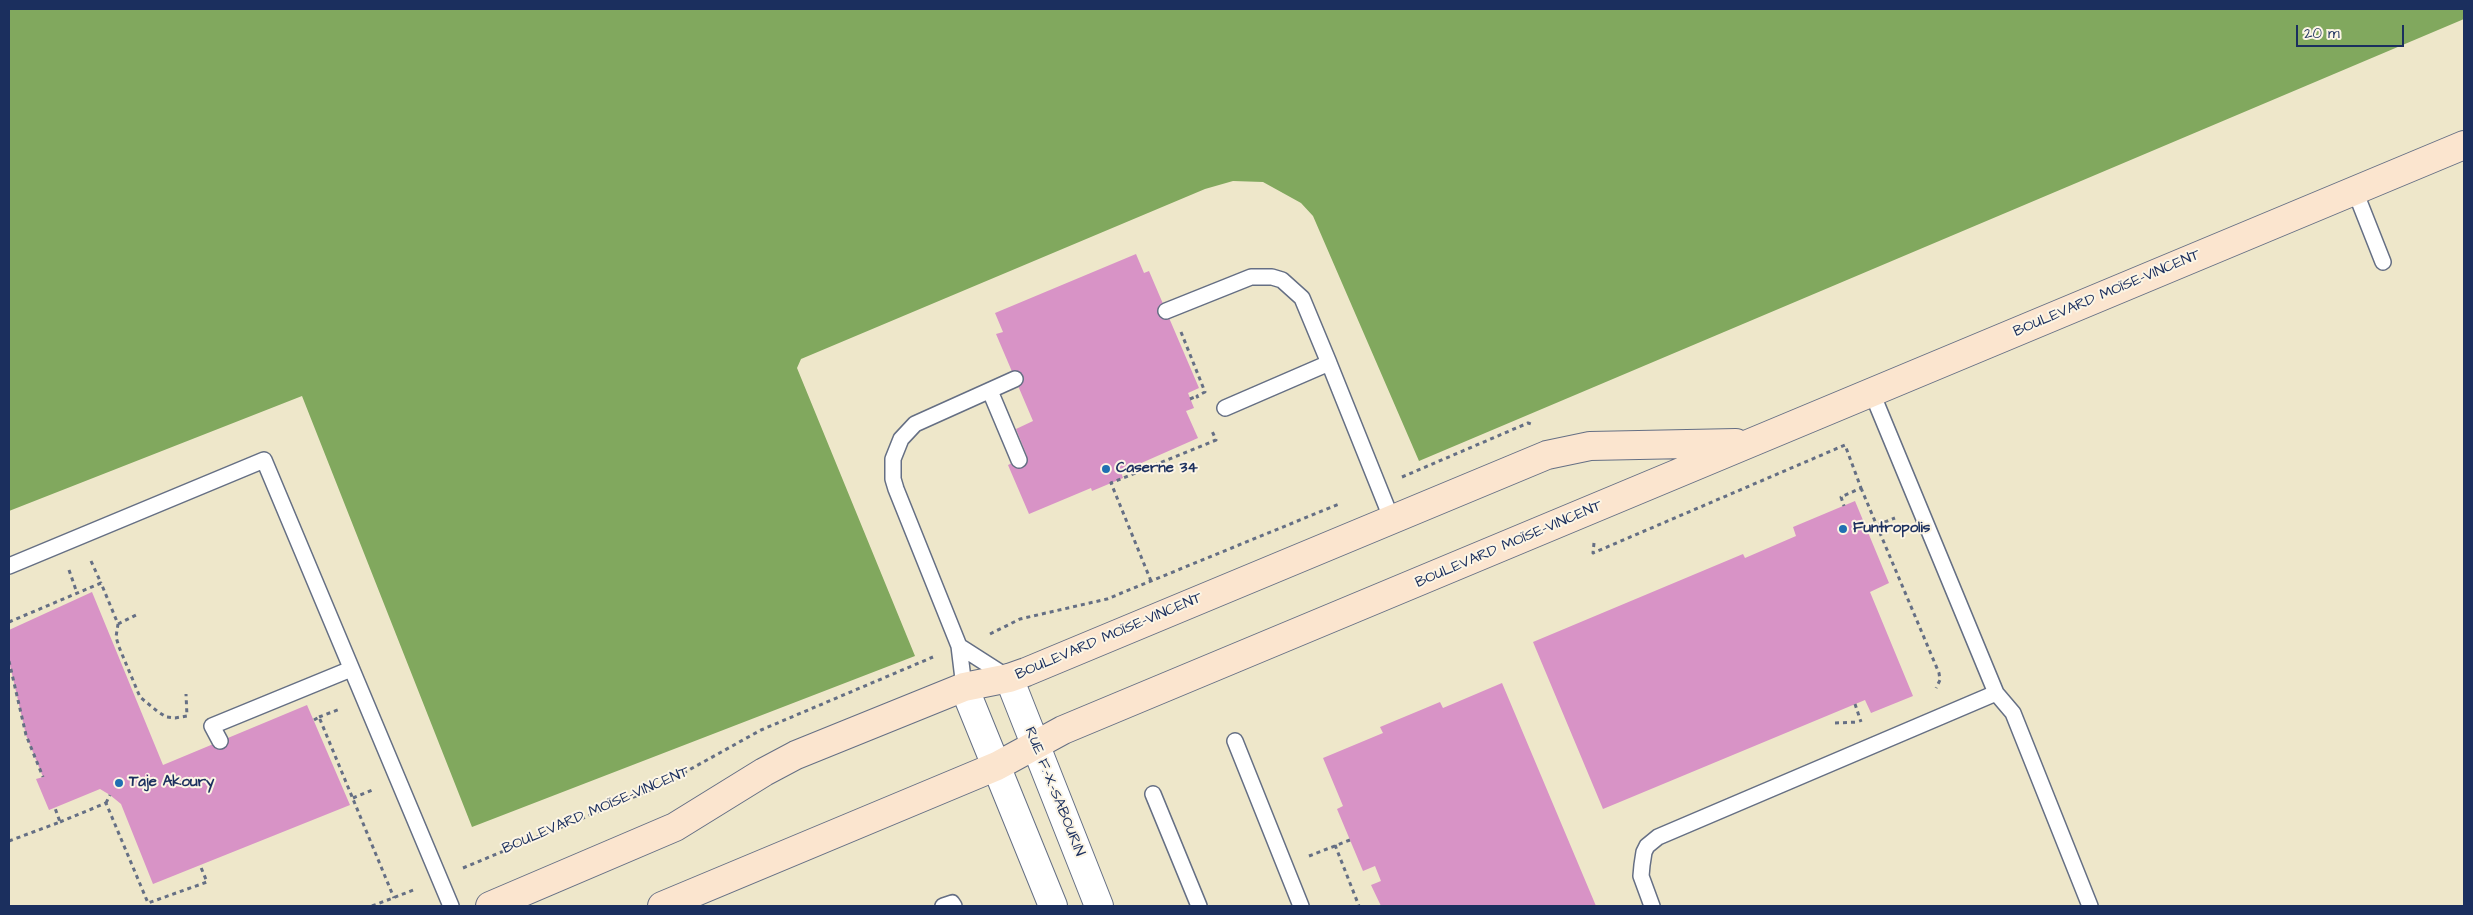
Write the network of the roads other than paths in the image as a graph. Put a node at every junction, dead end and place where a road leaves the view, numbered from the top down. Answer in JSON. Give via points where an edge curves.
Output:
{"nodes":[{"id":1,"x":2464,"y":145,"type":"edge"},
{"id":2,"x":2355,"y":190,"type":"junction"},
{"id":3,"x":2384,"y":262,"type":"dead end"},
{"id":4,"x":1166,"y":311,"type":"dead end"},
{"id":5,"x":1329,"y":363,"type":"junction"},
{"id":6,"x":1016,"y":380,"type":"dead end"},
{"id":7,"x":990,"y":391,"type":"junction"},
{"id":8,"x":1872,"y":392,"type":"junction"},
{"id":9,"x":1225,"y":408,"type":"dead end"},
{"id":10,"x":1750,"y":443,"type":"junction"},
{"id":11,"x":1019,"y":460,"type":"dead end"},
{"id":12,"x":1392,"y":520,"type":"junction"},
{"id":13,"x":9,"y":566,"type":"edge"},
{"id":14,"x":959,"y":646,"type":"junction"},
{"id":15,"x":352,"y":669,"type":"junction"},
{"id":16,"x":1009,"y":678,"type":"junction"},
{"id":17,"x":964,"y":687,"type":"junction"},
{"id":18,"x":1996,"y":693,"type":"junction"},
{"id":19,"x":1235,"y":741,"type":"dead end"},
{"id":20,"x":220,"y":742,"type":"dead end"},
{"id":21,"x":1036,"y":745,"type":"junction"},
{"id":22,"x":997,"y":766,"type":"junction"},
{"id":23,"x":1153,"y":794,"type":"dead end"},
{"id":24,"x":451,"y":906,"type":"edge"},
{"id":25,"x":490,"y":906,"type":"edge"},
{"id":26,"x":662,"y":906,"type":"edge"},
{"id":27,"x":943,"y":906,"type":"edge"},
{"id":28,"x":954,"y":906,"type":"edge"},
{"id":29,"x":1053,"y":906,"type":"edge"},
{"id":30,"x":1100,"y":906,"type":"edge"},
{"id":31,"x":1198,"y":906,"type":"edge"},
{"id":32,"x":1301,"y":906,"type":"edge"},
{"id":33,"x":1652,"y":906,"type":"edge"},
{"id":34,"x":2090,"y":906,"type":"edge"}],
"edges":[{"from":1,"to":2,"type":"street","name":"BOULEVARD MOÏSE-VINCENT"},
{"from":2,"to":3,"type":"lane"},
{"from":2,"to":8,"type":"street","name":"BOULEVARD MOÏSE-VINCENT"},
{"from":4,"to":5,"type":"lane","via":[[1251,277],[1267,276],[1282,280],[1302,298]]},
{"from":5,"to":9,"type":"lane"},
{"from":5,"to":12,"type":"lane"},
{"from":6,"to":7,"type":"lane"},
{"from":7,"to":11,"type":"lane"},
{"from":7,"to":14,"type":"lane","via":[[915,424],[901,440],[893,459],[896,489]]},
{"from":8,"to":10,"type":"street","name":"BOULEVARD MOÏSE-VINCENT"},
{"from":8,"to":18,"type":"lane"},
{"from":10,"to":12,"type":"street","name":"BOULEVARD MOÏSE-VINCENT","via":[[1590,446],[1564,450]]},
{"from":10,"to":21,"type":"street","name":"BOULEVARD MOÏSE-VINCENT","via":[[1063,730]]},
{"from":12,"to":16,"type":"street","name":"BOULEVARD MOÏSE-VINCENT"},
{"from":13,"to":15,"type":"lane","via":[[264,460]]},
{"from":14,"to":16,"type":"lane"},
{"from":14,"to":17,"type":"lane"},
{"from":15,"to":20,"type":"lane","via":[[212,726]]},
{"from":15,"to":24,"type":"lane"},
{"from":16,"to":17,"type":"street","name":"BOULEVARD MOÏSE-VINCENT"},
{"from":16,"to":21,"type":"street","name":"RUE F.-X.-SABOURIN"},
{"from":17,"to":22,"type":"street"},
{"from":17,"to":25,"type":"street","name":"BOULEVARD MOÏSE-VINCENT","via":[[796,755],[676,827]]},
{"from":18,"to":33,"type":"lane","via":[[1658,837],[1644,852],[1641,876]]},
{"from":18,"to":34,"type":"lane","via":[[2013,713]]},
{"from":19,"to":32,"type":"lane"},
{"from":21,"to":22,"type":"street","name":"BOULEVARD MOÏSE-VINCENT"},
{"from":21,"to":30,"type":"street","name":"RUE F.-X.-SABOURIN"},
{"from":22,"to":26,"type":"street","name":"BOULEVARD MOÏSE-VINCENT"},
{"from":22,"to":29,"type":"street"},
{"from":23,"to":31,"type":"lane"},
{"from":27,"to":28,"type":"lane","via":[[952,902]]}]}
